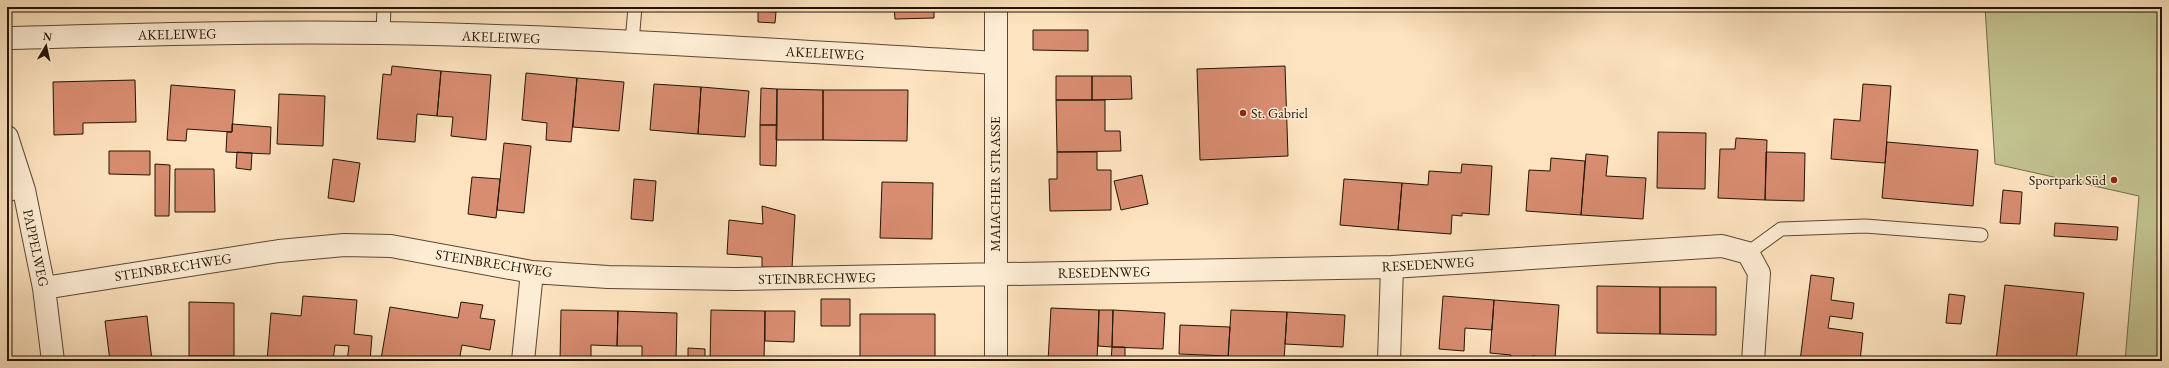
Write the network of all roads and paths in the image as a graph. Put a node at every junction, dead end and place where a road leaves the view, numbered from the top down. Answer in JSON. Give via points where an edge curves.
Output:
{"nodes":[{"id":1,"x":384,"y":7,"type":"edge"},
{"id":2,"x":635,"y":7,"type":"edge"},
{"id":3,"x":996,"y":7,"type":"edge"},
{"id":4,"x":383,"y":33,"type":"junction"},
{"id":5,"x":7,"y":38,"type":"edge"},
{"id":6,"x":632,"y":42,"type":"junction"},
{"id":7,"x":995,"y":63,"type":"junction"},
{"id":8,"x":7,"y":137,"type":"edge"},
{"id":9,"x":15,"y":193,"type":"edge"},
{"id":10,"x":1981,"y":235,"type":"dead end"},
{"id":11,"x":1748,"y":253,"type":"junction"},
{"id":12,"x":1392,"y":267,"type":"junction"},
{"id":13,"x":532,"y":272,"type":"junction"},
{"id":14,"x":996,"y":274,"type":"junction"},
{"id":15,"x":44,"y":288,"type":"junction"},
{"id":16,"x":53,"y":361,"type":"edge"},
{"id":17,"x":523,"y":361,"type":"edge"},
{"id":18,"x":996,"y":361,"type":"edge"},
{"id":19,"x":1388,"y":361,"type":"edge"},
{"id":20,"x":1753,"y":361,"type":"edge"}],
"edges":[{"from":1,"to":4,"type":"lane"},
{"from":2,"to":6,"type":"lane"},
{"from":3,"to":7,"type":"street","name":"MAIACHER STRASSE"},
{"from":4,"to":5,"type":"street","name":"AKELEIWEG","via":[[284,32]]},
{"from":4,"to":6,"type":"street","name":"AKELEIWEG"},
{"from":6,"to":7,"type":"street","name":"AKELEIWEG"},
{"from":7,"to":14,"type":"street","name":"MAIACHER STRASSE"},
{"from":8,"to":9,"type":"street","name":"PAPPELWEG"},
{"from":9,"to":15,"type":"street","name":"PAPPELWEG"},
{"from":10,"to":11,"type":"lane","via":[[1865,226],[1781,229]]},
{"from":11,"to":12,"type":"street","name":"RESEDENWEG","via":[[1722,246]]},
{"from":11,"to":20,"type":"street","via":[[1759,273]]},
{"from":12,"to":14,"type":"street","name":"RESEDENWEG"},
{"from":12,"to":19,"type":"street"},
{"from":13,"to":14,"type":"street","name":"STEINBRECHWEG","via":[[608,277],[736,279]]},
{"from":13,"to":15,"type":"street","name":"STEINBRECHWEG","via":[[391,246],[344,245],[279,250]]},
{"from":13,"to":17,"type":"street"},
{"from":14,"to":18,"type":"street","name":"MAIACHER STRASSE"},
{"from":15,"to":16,"type":"street","name":"PAPPELWEG"}]}
